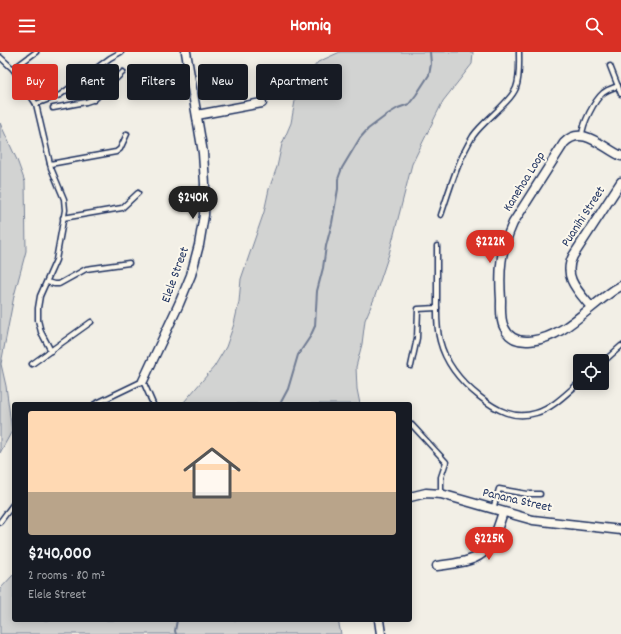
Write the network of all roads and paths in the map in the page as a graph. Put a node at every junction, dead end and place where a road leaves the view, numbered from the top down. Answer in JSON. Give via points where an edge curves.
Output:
{"nodes":[{"id":1,"x":36,"y":52,"type":"edge"},
{"id":2,"x":121,"y":52,"type":"edge"},
{"id":3,"x":186,"y":52,"type":"edge"},
{"id":4,"x":520,"y":52,"type":"edge"},
{"id":5,"x":0,"y":57,"type":"edge"},
{"id":6,"x":20,"y":64,"type":"edge"},
{"id":7,"x":101,"y":64,"type":"edge"},
{"id":8,"x":610,"y":66,"type":"dead end"},
{"id":9,"x":12,"y":68,"type":"edge"},
{"id":10,"x":123,"y":72,"type":"dead end"},
{"id":11,"x":119,"y":76,"type":"edge"},
{"id":12,"x":618,"y":86,"type":"junction"},
{"id":13,"x":66,"y":90,"type":"edge"},
{"id":14,"x":621,"y":94,"type":"edge"},
{"id":15,"x":33,"y":100,"type":"edge"},
{"id":16,"x":94,"y":100,"type":"edge"},
{"id":17,"x":262,"y":103,"type":"dead end"},
{"id":18,"x":36,"y":104,"type":"junction"},
{"id":19,"x":53,"y":108,"type":"dead end"},
{"id":20,"x":197,"y":115,"type":"junction"},
{"id":21,"x":127,"y":134,"type":"dead end"},
{"id":22,"x":582,"y":135,"type":"junction"},
{"id":23,"x":621,"y":156,"type":"edge"},
{"id":24,"x":50,"y":164,"type":"junction"},
{"id":25,"x":621,"y":182,"type":"edge"},
{"id":26,"x":138,"y":193,"type":"dead end"},
{"id":27,"x":441,"y":215,"type":"dead end"},
{"id":28,"x":63,"y":218,"type":"junction"},
{"id":29,"x":437,"y":246,"type":"dead end"},
{"id":30,"x":129,"y":263,"type":"dead end"},
{"id":31,"x":47,"y":282,"type":"junction"},
{"id":32,"x":621,"y":286,"type":"edge"},
{"id":33,"x":591,"y":307,"type":"junction"},
{"id":34,"x":437,"y":308,"type":"junction"},
{"id":35,"x":92,"y":322,"type":"dead end"},
{"id":36,"x":621,"y":346,"type":"edge"},
{"id":37,"x":51,"y":351,"type":"junction"},
{"id":38,"x":609,"y":357,"type":"edge"},
{"id":39,"x":32,"y":364,"type":"dead end"},
{"id":40,"x":411,"y":366,"type":"dead end"},
{"id":41,"x":143,"y":381,"type":"junction"},
{"id":42,"x":573,"y":388,"type":"edge"},
{"id":43,"x":99,"y":402,"type":"edge"},
{"id":44,"x":152,"y":402,"type":"edge"},
{"id":45,"x":412,"y":425,"type":"dead end"},
{"id":46,"x":441,"y":494,"type":"junction"},
{"id":47,"x":540,"y":494,"type":"dead end"},
{"id":48,"x":412,"y":496,"type":"edge"},
{"id":49,"x":12,"y":506,"type":"edge"},
{"id":50,"x":493,"y":510,"type":"junction"},
{"id":51,"x":503,"y":512,"type":"junction"},
{"id":52,"x":0,"y":522,"type":"edge"},
{"id":53,"x":621,"y":530,"type":"edge"},
{"id":54,"x":437,"y":566,"type":"dead end"},
{"id":55,"x":380,"y":622,"type":"edge"},
{"id":56,"x":381,"y":634,"type":"edge"}],
"edges":[{"from":1,"to":6,"type":"lane"},
{"from":2,"to":7,"type":"lane"},
{"from":3,"to":20,"type":"street","name":"Elele Street"},
{"from":4,"to":27,"type":"lane","via":[[515,91],[478,129],[471,140],[453,177]]},
{"from":5,"to":9,"type":"lane"},
{"from":8,"to":12,"type":"lane"},
{"from":10,"to":11,"type":"lane"},
{"from":12,"to":14,"type":"lane"},
{"from":12,"to":22,"type":"lane","via":[[600,96],[586,120]]},
{"from":13,"to":18,"type":"lane"},
{"from":15,"to":18,"type":"lane"},
{"from":16,"to":19,"type":"lane"},
{"from":17,"to":20,"type":"street"},
{"from":18,"to":24,"type":"lane"},
{"from":20,"to":41,"type":"street","name":"Elele Street","via":[[205,184],[204,215],[199,245],[180,304]]},
{"from":21,"to":24,"type":"lane","via":[[116,152]]},
{"from":22,"to":23,"type":"street"},
{"from":22,"to":33,"type":"street","name":"Kanehoa Loop","via":[[571,137],[564,143],[513,224],[502,255],[499,274],[502,322],[512,337],[527,341],[539,339],[570,324]]},
{"from":24,"to":28,"type":"lane","via":[[64,199]]},
{"from":25,"to":33,"type":"street","name":"Puanihi Street","via":[[569,264],[571,281]]},
{"from":26,"to":28,"type":"lane","via":[[122,208]]},
{"from":28,"to":31,"type":"lane","via":[[56,260]]},
{"from":29,"to":34,"type":"lane"},
{"from":30,"to":31,"type":"lane","via":[[86,269],[57,284]]},
{"from":31,"to":37,"type":"lane","via":[[40,296],[38,314],[41,332]]},
{"from":32,"to":33,"type":"street","name":"Kanehoa Loop"},
{"from":34,"to":40,"type":"lane","via":[[418,309],[418,338]]},
{"from":34,"to":42,"type":"lane","via":[[437,329],[450,365],[467,387],[498,410],[516,415],[535,414],[552,405]]},
{"from":35,"to":37,"type":"lane"},
{"from":36,"to":38,"type":"lane"},
{"from":37,"to":39,"type":"lane"},
{"from":41,"to":43,"type":"lane"},
{"from":41,"to":44,"type":"lane"},
{"from":45,"to":46,"type":"lane","via":[[446,462],[441,476]]},
{"from":46,"to":48,"type":"street","name":"Panana Street"},
{"from":46,"to":50,"type":"street","name":"Panana Street"},
{"from":47,"to":50,"type":"lane","via":[[499,489]]},
{"from":49,"to":52,"type":"lane"},
{"from":50,"to":51,"type":"street","name":"Panana Street"},
{"from":51,"to":53,"type":"street","name":"Panana Street","via":[[534,520]]},
{"from":51,"to":54,"type":"street","via":[[494,540],[484,553],[465,562]]},
{"from":55,"to":56,"type":"street"}]}
